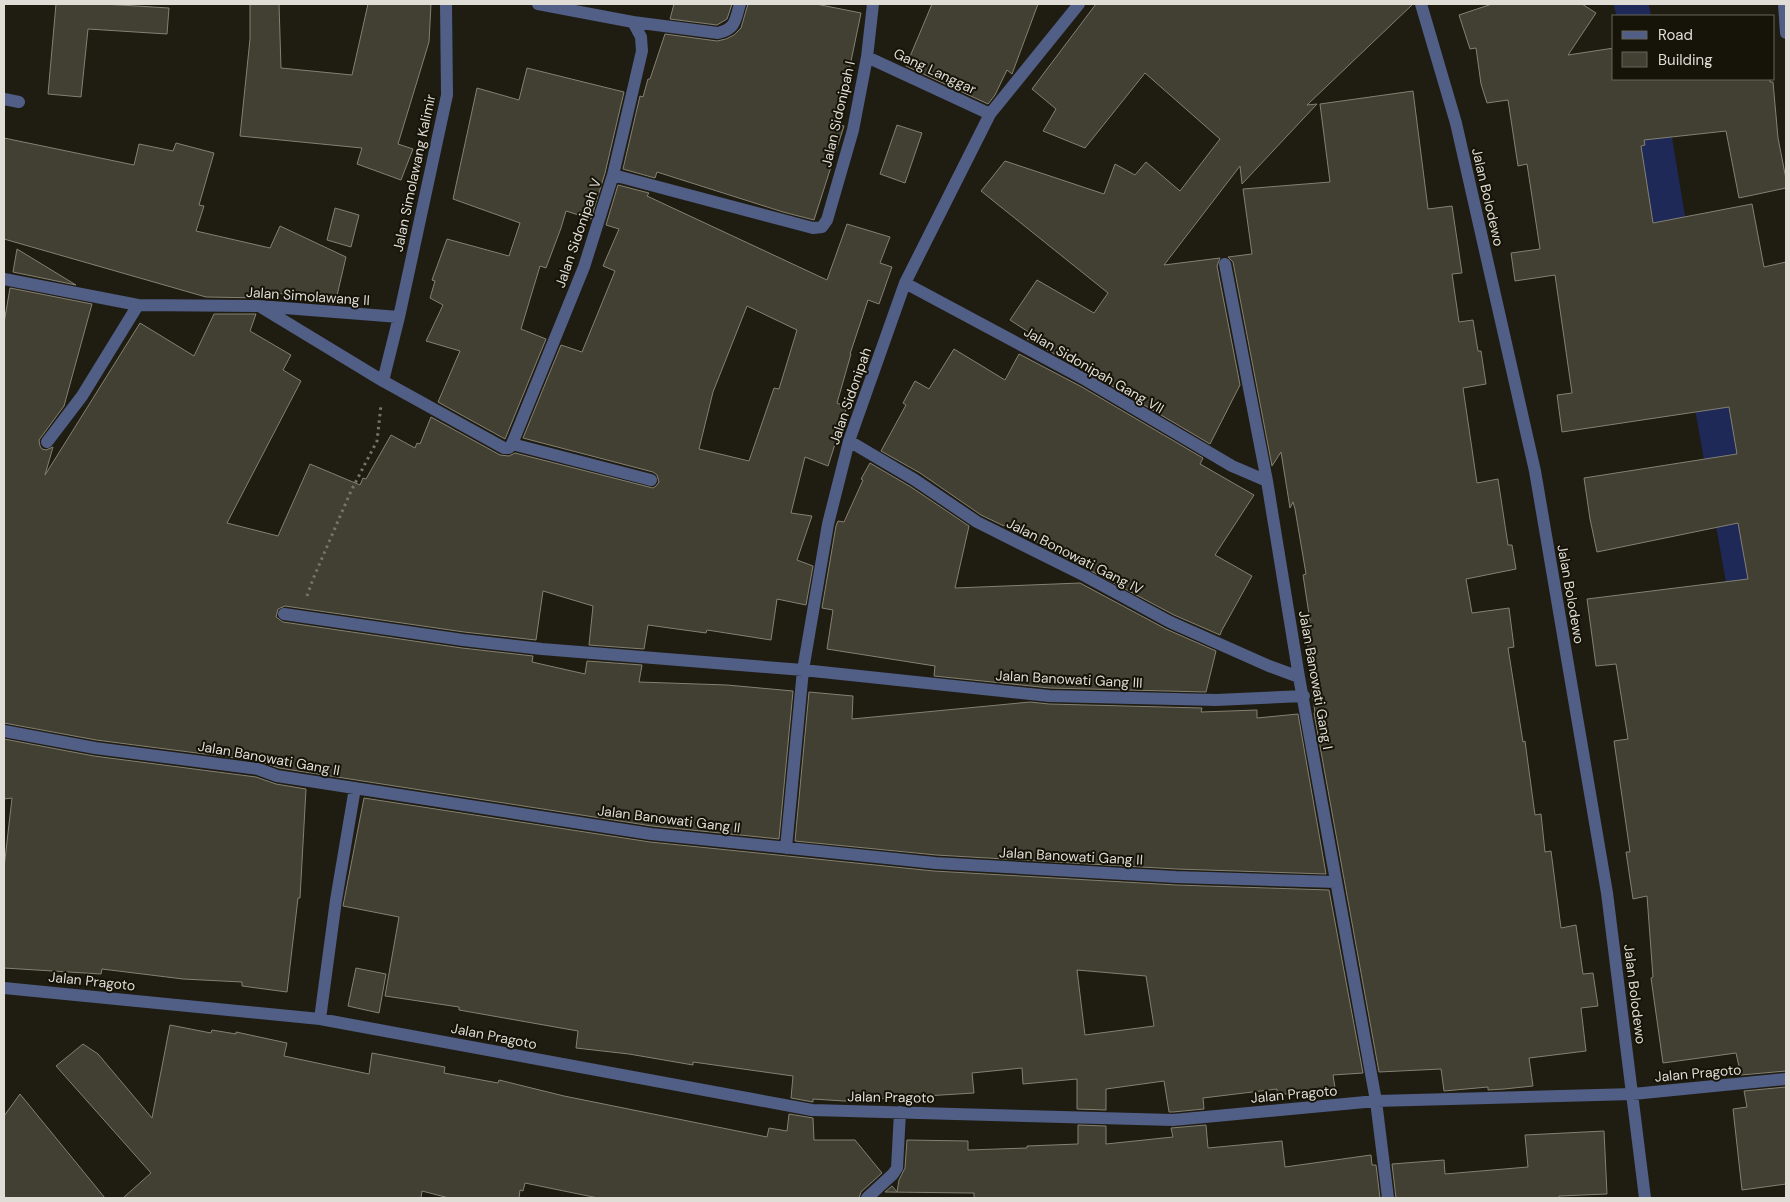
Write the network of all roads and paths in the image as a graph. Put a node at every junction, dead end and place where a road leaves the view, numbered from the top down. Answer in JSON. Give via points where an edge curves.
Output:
{"nodes":[{"id":1,"x":446,"y":4,"type":"edge"},
{"id":2,"x":538,"y":4,"type":"edge"},
{"id":3,"x":740,"y":4,"type":"edge"},
{"id":4,"x":873,"y":4,"type":"edge"},
{"id":5,"x":1079,"y":4,"type":"edge"},
{"id":6,"x":1421,"y":4,"type":"edge"},
{"id":7,"x":1784,"y":4,"type":"edge"},
{"id":8,"x":634,"y":22,"type":"junction"},
{"id":9,"x":1786,"y":33,"type":"edge"},
{"id":10,"x":867,"y":57,"type":"junction"},
{"id":11,"x":4,"y":99,"type":"edge"},
{"id":12,"x":18,"y":102,"type":"dead end"},
{"id":13,"x":990,"y":114,"type":"junction"},
{"id":14,"x":613,"y":175,"type":"junction"},
{"id":15,"x":822,"y":227,"type":"joint"},
{"id":16,"x":1225,"y":264,"type":"dead end"},
{"id":17,"x":4,"y":279,"type":"edge"},
{"id":18,"x":905,"y":284,"type":"junction"},
{"id":19,"x":138,"y":305,"type":"junction"},
{"id":20,"x":259,"y":306,"type":"junction"},
{"id":21,"x":399,"y":316,"type":"junction"},
{"id":22,"x":383,"y":382,"type":"junction"},
{"id":23,"x":848,"y":441,"type":"junction"},
{"id":24,"x":48,"y":442,"type":"dead end"},
{"id":25,"x":512,"y":444,"type":"junction"},
{"id":26,"x":651,"y":480,"type":"dead end"},
{"id":27,"x":1267,"y":481,"type":"junction"},
{"id":28,"x":284,"y":614,"type":"dead end"},
{"id":29,"x":301,"y":615,"type":"junction"},
{"id":30,"x":803,"y":670,"type":"junction"},
{"id":31,"x":1299,"y":676,"type":"junction"},
{"id":32,"x":1304,"y":696,"type":"junction"},
{"id":33,"x":4,"y":731,"type":"edge"},
{"id":34,"x":355,"y":788,"type":"junction"},
{"id":35,"x":786,"y":848,"type":"junction"},
{"id":36,"x":1336,"y":882,"type":"junction"},
{"id":37,"x":4,"y":988,"type":"edge"},
{"id":38,"x":320,"y":1019,"type":"junction"},
{"id":39,"x":1786,"y":1079,"type":"edge"},
{"id":40,"x":1633,"y":1094,"type":"junction"},
{"id":41,"x":1376,"y":1101,"type":"junction"},
{"id":42,"x":900,"y":1112,"type":"junction"},
{"id":43,"x":867,"y":1198,"type":"edge"},
{"id":44,"x":1388,"y":1198,"type":"edge"},
{"id":45,"x":1645,"y":1198,"type":"edge"}],
"edges":[{"from":1,"to":21,"type":"street","name":"Jalan Simolawang Kalimir","via":[[447,95]]},
{"from":2,"to":8,"type":"street"},
{"from":3,"to":8,"type":"street","via":[[733,26],[718,34]]},
{"from":4,"to":10,"type":"street","name":"Jalan Sidonipah I"},
{"from":5,"to":13,"type":"street","name":"Jalan Sidonipah"},
{"from":6,"to":40,"type":"street","name":"Jalan Bolodewo","via":[[1456,123],[1535,471],[1607,893]]},
{"from":7,"to":9,"type":"street"},
{"from":8,"to":14,"type":"street","via":[[641,37],[642,51]]},
{"from":10,"to":13,"type":"street","name":"Gang Langgar"},
{"from":10,"to":15,"type":"street","name":"Jalan Sidonipah I","via":[[852,130],[828,220]]},
{"from":11,"to":12,"type":"street"},
{"from":13,"to":18,"type":"street","name":"Jalan Sidonipah"},
{"from":14,"to":15,"type":"street","name":"Jalan Sidonipah V","via":[[812,228]]},
{"from":14,"to":25,"type":"street","name":"Jalan Sidonipah V","via":[[584,267]]},
{"from":16,"to":27,"type":"street","name":"Jalan Banowati Gang I"},
{"from":17,"to":19,"type":"street","name":"Jalan Simolawang II"},
{"from":18,"to":23,"type":"street","name":"Jalan Sidonipah"},
{"from":18,"to":27,"type":"street","name":"Jalan Sidonipah Gang VII","via":[[1086,380],[1232,466]]},
{"from":19,"to":20,"type":"street","name":"Jalan Simolawang II"},
{"from":19,"to":24,"type":"street","via":[[82,396]]},
{"from":20,"to":21,"type":"street","name":"Jalan Simolawang II"},
{"from":20,"to":22,"type":"street"},
{"from":21,"to":22,"type":"street"},
{"from":22,"to":25,"type":"street","via":[[504,448]]},
{"from":22,"to":29,"type":"path","via":[[377,441],[351,491]]},
{"from":23,"to":30,"type":"street","name":"Jalan Sidonipah","via":[[828,524]]},
{"from":23,"to":31,"type":"street","name":"Jalan Bonowati Gang IV","via":[[915,480],[977,522],[1170,622]]},
{"from":25,"to":26,"type":"street"},
{"from":27,"to":31,"type":"street","name":"Jalan Banowati Gang I"},
{"from":28,"to":29,"type":"street","name":"Jalan Banowati Gang III"},
{"from":29,"to":30,"type":"street","name":"Jalan Banowati Gang III","via":[[542,649]]},
{"from":30,"to":32,"type":"street","name":"Jalan Banowati Gang III","via":[[1049,696],[1216,700]]},
{"from":30,"to":35,"type":"street","name":"Jalan Sidonipah"},
{"from":31,"to":32,"type":"street","name":"Jalan Banowati Gang I"},
{"from":32,"to":36,"type":"street","name":"Jalan Banowati Gang I"},
{"from":33,"to":34,"type":"street","name":"Jalan Banowati Gang II","via":[[96,748],[258,769],[278,776]]},
{"from":34,"to":35,"type":"street","name":"Jalan Banowati Gang II","via":[[651,834]]},
{"from":34,"to":38,"type":"street"},
{"from":35,"to":36,"type":"street","name":"Jalan Banowati Gang II","via":[[1057,871]]},
{"from":36,"to":41,"type":"street","name":"Jalan Banowati Gang I"},
{"from":37,"to":38,"type":"street","name":"Jalan Pragoto"},
{"from":38,"to":42,"type":"street","name":"Jalan Pragoto","via":[[812,1110]]},
{"from":39,"to":40,"type":"street","name":"Jalan Pragoto"},
{"from":40,"to":41,"type":"street","name":"Jalan Pragoto"},
{"from":40,"to":45,"type":"street","name":"Jalan Bolodewo"},
{"from":41,"to":42,"type":"street","name":"Jalan Pragoto","via":[[1174,1120]]},
{"from":41,"to":44,"type":"street","name":"Jalan Banowati Gang I"},
{"from":42,"to":43,"type":"street","via":[[897,1168]]}]}
